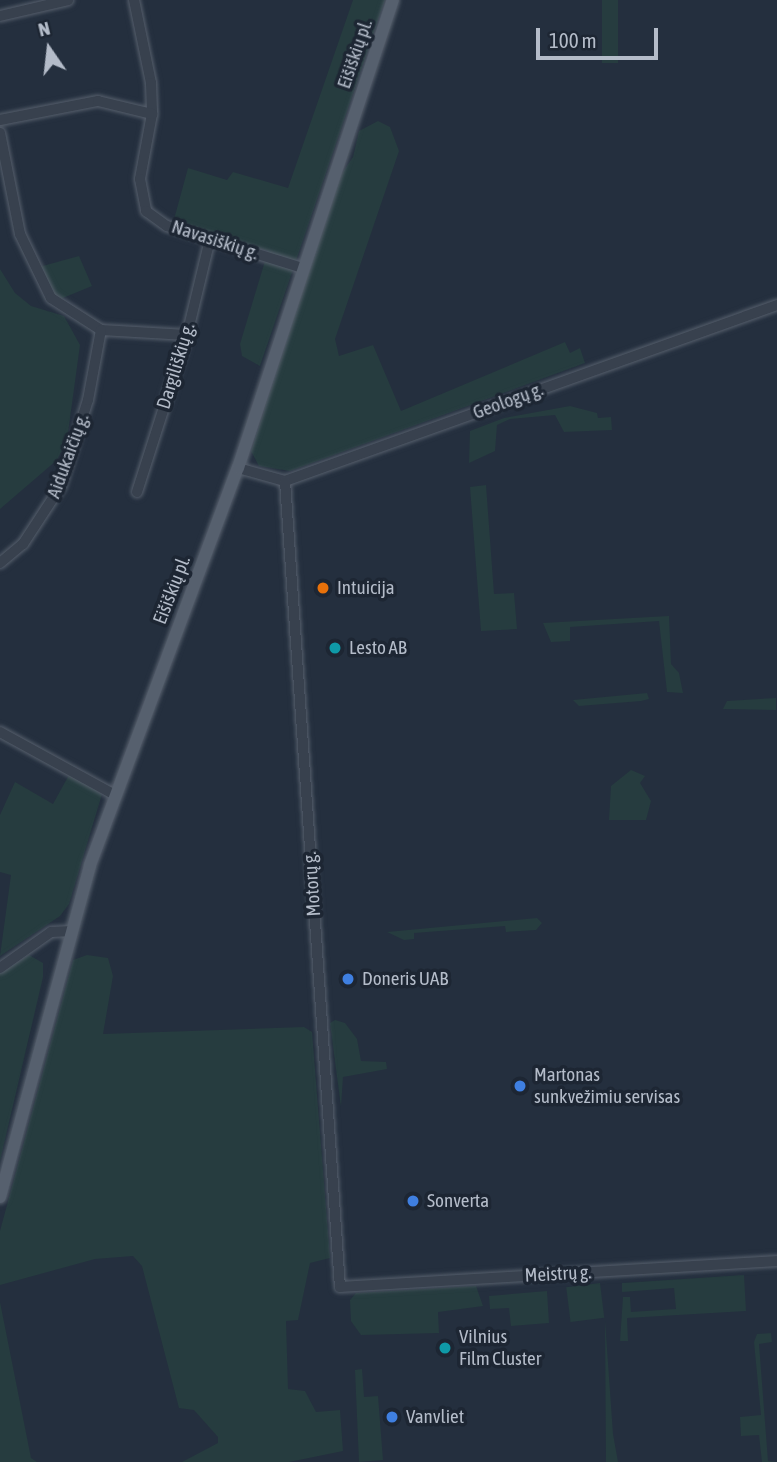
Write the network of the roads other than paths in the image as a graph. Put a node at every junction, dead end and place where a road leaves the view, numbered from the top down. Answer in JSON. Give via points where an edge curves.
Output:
{"nodes":[{"id":1,"x":68,"y":0,"type":"edge"},
{"id":2,"x":134,"y":0,"type":"edge"},
{"id":3,"x":393,"y":0,"type":"edge"},
{"id":4,"x":0,"y":16,"type":"edge"},
{"id":5,"x":152,"y":114,"type":"junction"},
{"id":6,"x":0,"y":120,"type":"edge"},
{"id":7,"x":0,"y":133,"type":"edge"},
{"id":8,"x":210,"y":239,"type":"junction"},
{"id":9,"x":303,"y":268,"type":"junction"},
{"id":10,"x":777,"y":304,"type":"edge"},
{"id":11,"x":101,"y":330,"type":"junction"},
{"id":12,"x":187,"y":335,"type":"junction"},
{"id":13,"x":238,"y":468,"type":"junction"},
{"id":14,"x":285,"y":481,"type":"junction"},
{"id":15,"x":137,"y":492,"type":"dead end"},
{"id":16,"x":0,"y":563,"type":"edge"},
{"id":17,"x":0,"y":732,"type":"edge"},
{"id":18,"x":115,"y":795,"type":"junction"},
{"id":19,"x":72,"y":931,"type":"junction"},
{"id":20,"x":0,"y":968,"type":"edge"},
{"id":21,"x":0,"y":1197,"type":"edge"},
{"id":22,"x":777,"y":1261,"type":"edge"},
{"id":23,"x":340,"y":1287,"type":"joint"}],
"edges":[{"from":1,"to":4,"type":"street"},
{"from":2,"to":5,"type":"street","name":"Navasiškių g.","via":[[151,83]]},
{"from":3,"to":9,"type":"main road","name":"Eišiškių pl."},
{"from":5,"to":6,"type":"street","via":[[98,101]]},
{"from":5,"to":8,"type":"street","name":"Navasiškių g.","via":[[140,179],[142,202],[152,218]]},
{"from":7,"to":11,"type":"street","via":[[20,234],[38,279],[69,314]]},
{"from":8,"to":9,"type":"street","name":"Navasiškių g."},
{"from":8,"to":12,"type":"street","name":"Dargiliškių g."},
{"from":9,"to":13,"type":"main road","name":"Eišiškių pl."},
{"from":10,"to":14,"type":"street","name":"Geologų g."},
{"from":11,"to":12,"type":"street"},
{"from":11,"to":16,"type":"street","name":"Aidukaičių g.","via":[[89,400],[61,486],[23,544]]},
{"from":12,"to":15,"type":"street","name":"Dargiliškių g."},
{"from":13,"to":14,"type":"street"},
{"from":13,"to":18,"type":"main road","name":"Eišiškių pl."},
{"from":14,"to":23,"type":"street","name":"Motorų g."},
{"from":17,"to":18,"type":"street"},
{"from":18,"to":19,"type":"main road","name":"Eišiškių pl."},
{"from":19,"to":20,"type":"street","via":[[51,932]]},
{"from":19,"to":21,"type":"main road","name":"Eišiškių pl."},
{"from":22,"to":23,"type":"street","name":"Meistrų g."}]}
